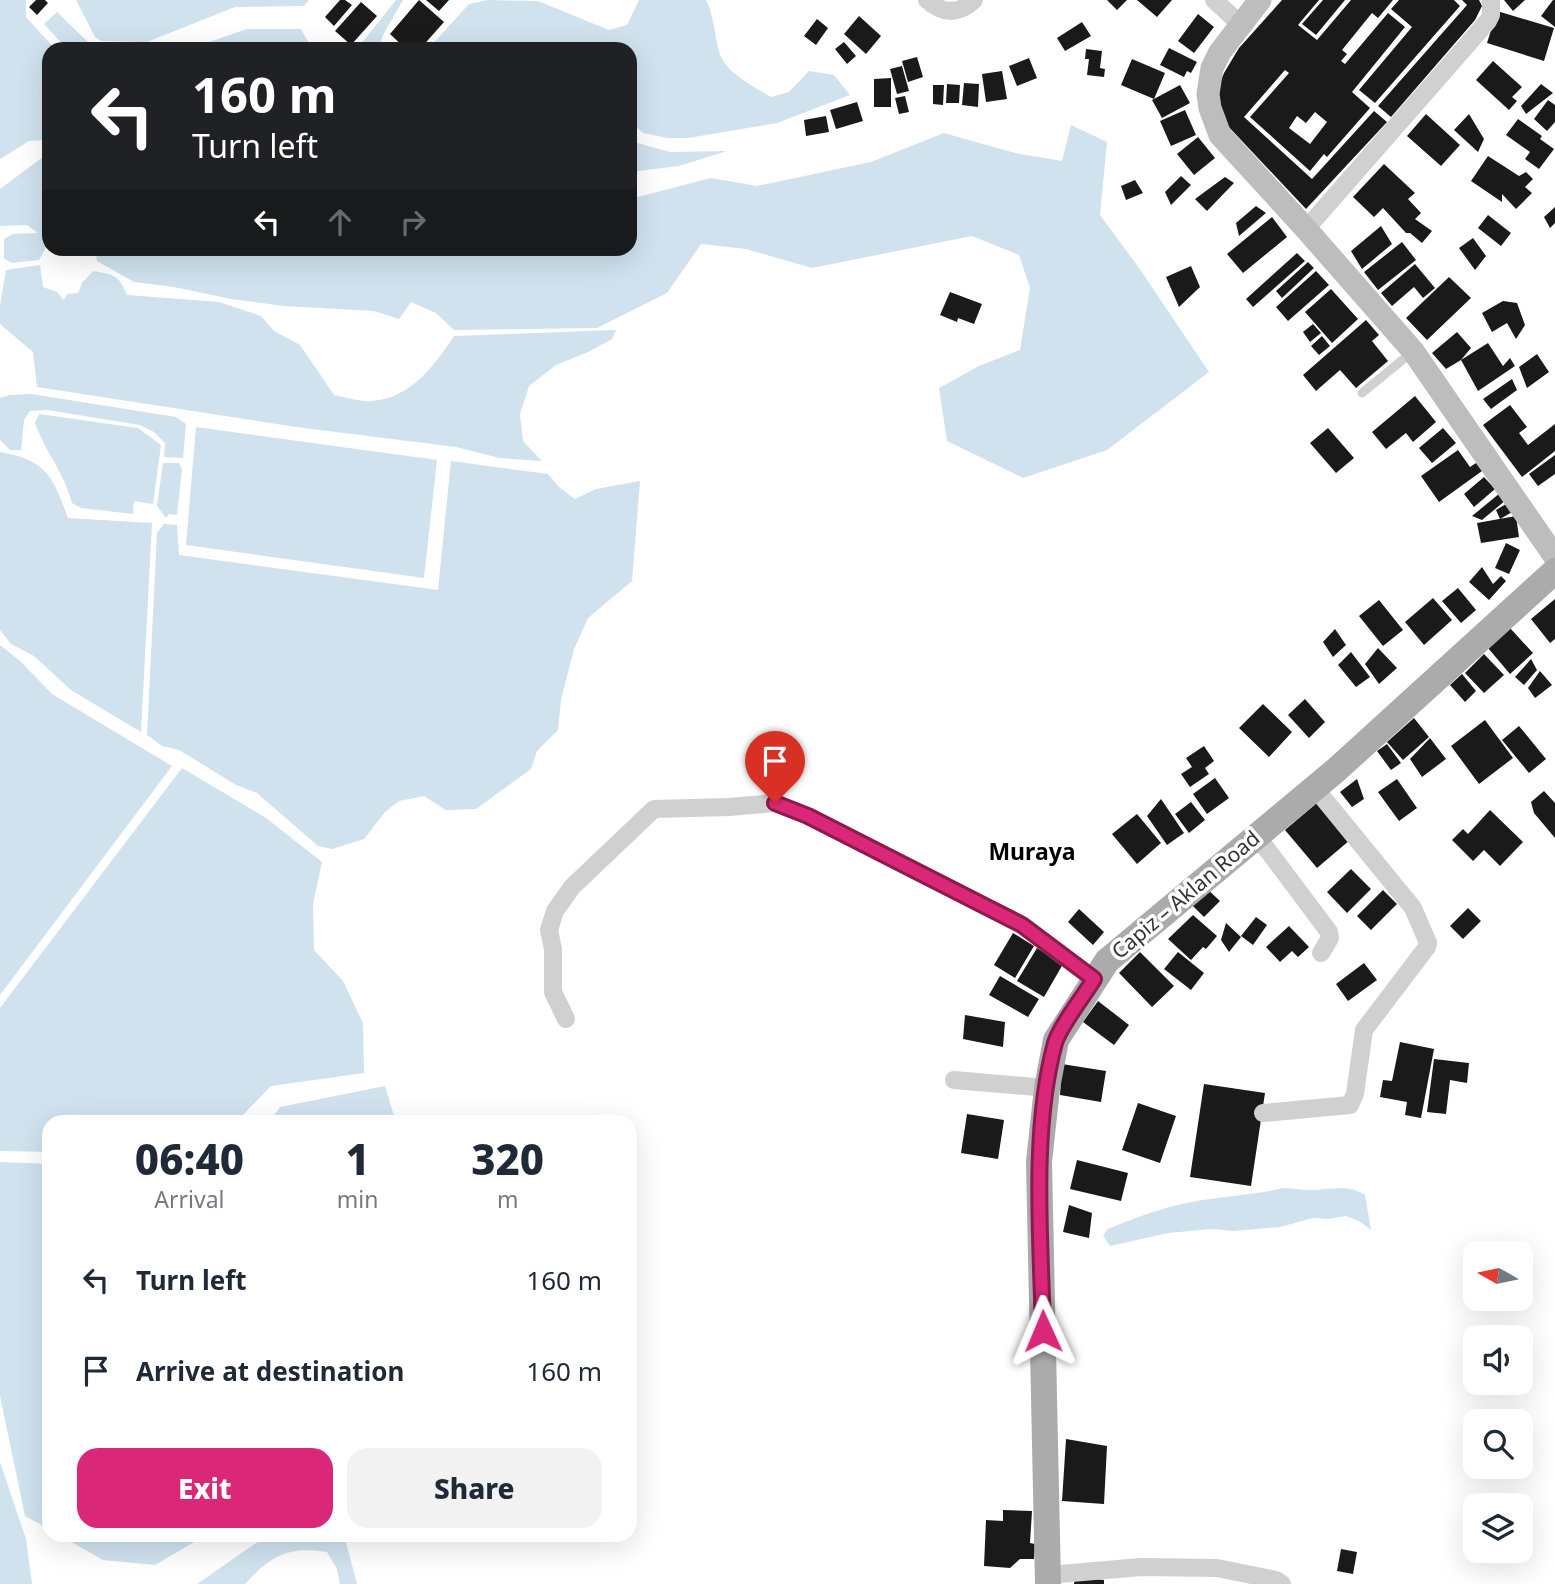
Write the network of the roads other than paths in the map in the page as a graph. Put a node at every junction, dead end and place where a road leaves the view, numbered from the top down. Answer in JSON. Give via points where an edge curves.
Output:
{"nodes":[{"id":1,"x":926,"y":0,"type":"edge"},
{"id":2,"x":974,"y":0,"type":"edge"},
{"id":3,"x":1214,"y":0,"type":"edge"},
{"id":4,"x":1260,"y":0,"type":"edge"},
{"id":5,"x":1491,"y":0,"type":"edge"},
{"id":6,"x":1240,"y":24,"type":"junction"},
{"id":7,"x":1306,"y":229,"type":"junction"},
{"id":8,"x":1413,"y":351,"type":"junction"},
{"id":9,"x":1362,"y":393,"type":"dead end"},
{"id":10,"x":1552,"y":542,"type":"edge"},
{"id":11,"x":1555,"y":571,"type":"edge"},
{"id":12,"x":1314,"y":788,"type":"junction"},
{"id":13,"x":1257,"y":836,"type":"junction"},
{"id":14,"x":1321,"y":953,"type":"dead end"},
{"id":15,"x":1094,"y":979,"type":"junction"},
{"id":16,"x":566,"y":1019,"type":"dead end"},
{"id":17,"x":954,"y":1080,"type":"dead end"},
{"id":18,"x":1047,"y":1088,"type":"junction"},
{"id":19,"x":1263,"y":1113,"type":"dead end"},
{"id":20,"x":1048,"y":1580,"type":"edge"},
{"id":21,"x":1283,"y":1584,"type":"edge"}],
"edges":[{"from":1,"to":2,"type":"street","via":[[935,8],[957,11]]},
{"from":3,"to":6,"type":"street"},
{"from":4,"to":6,"type":"main road"},
{"from":5,"to":7,"type":"street","via":[[1488,22]]},
{"from":6,"to":7,"type":"main road","via":[[1212,68],[1208,94],[1213,121],[1229,147]]},
{"from":7,"to":8,"type":"main road"},
{"from":8,"to":9,"type":"lane"},
{"from":8,"to":10,"type":"main road"},
{"from":11,"to":12,"type":"main road","name":"Capiz – Aklan Road"},
{"from":12,"to":13,"type":"main road","name":"Capiz – Aklan Road"},
{"from":12,"to":19,"type":"street","via":[[1413,908],[1429,943],[1364,1030],[1356,1094],[1350,1105]]},
{"from":13,"to":14,"type":"street","via":[[1329,932]]},
{"from":13,"to":15,"type":"main road","name":"Capiz – Aklan Road","via":[[1107,961]]},
{"from":15,"to":16,"type":"street","via":[[1022,925],[775,803],[654,808],[572,887],[555,911],[549,930],[553,992]]},
{"from":15,"to":18,"type":"main road","name":"Capiz – Aklan Road","via":[[1056,1040]]},
{"from":17,"to":18,"type":"street"},
{"from":18,"to":20,"type":"main road","name":"Capiz – Aklan Road","via":[[1040,1162]]},
{"from":20,"to":21,"type":"street","via":[[1141,1567],[1217,1568]]}]}
